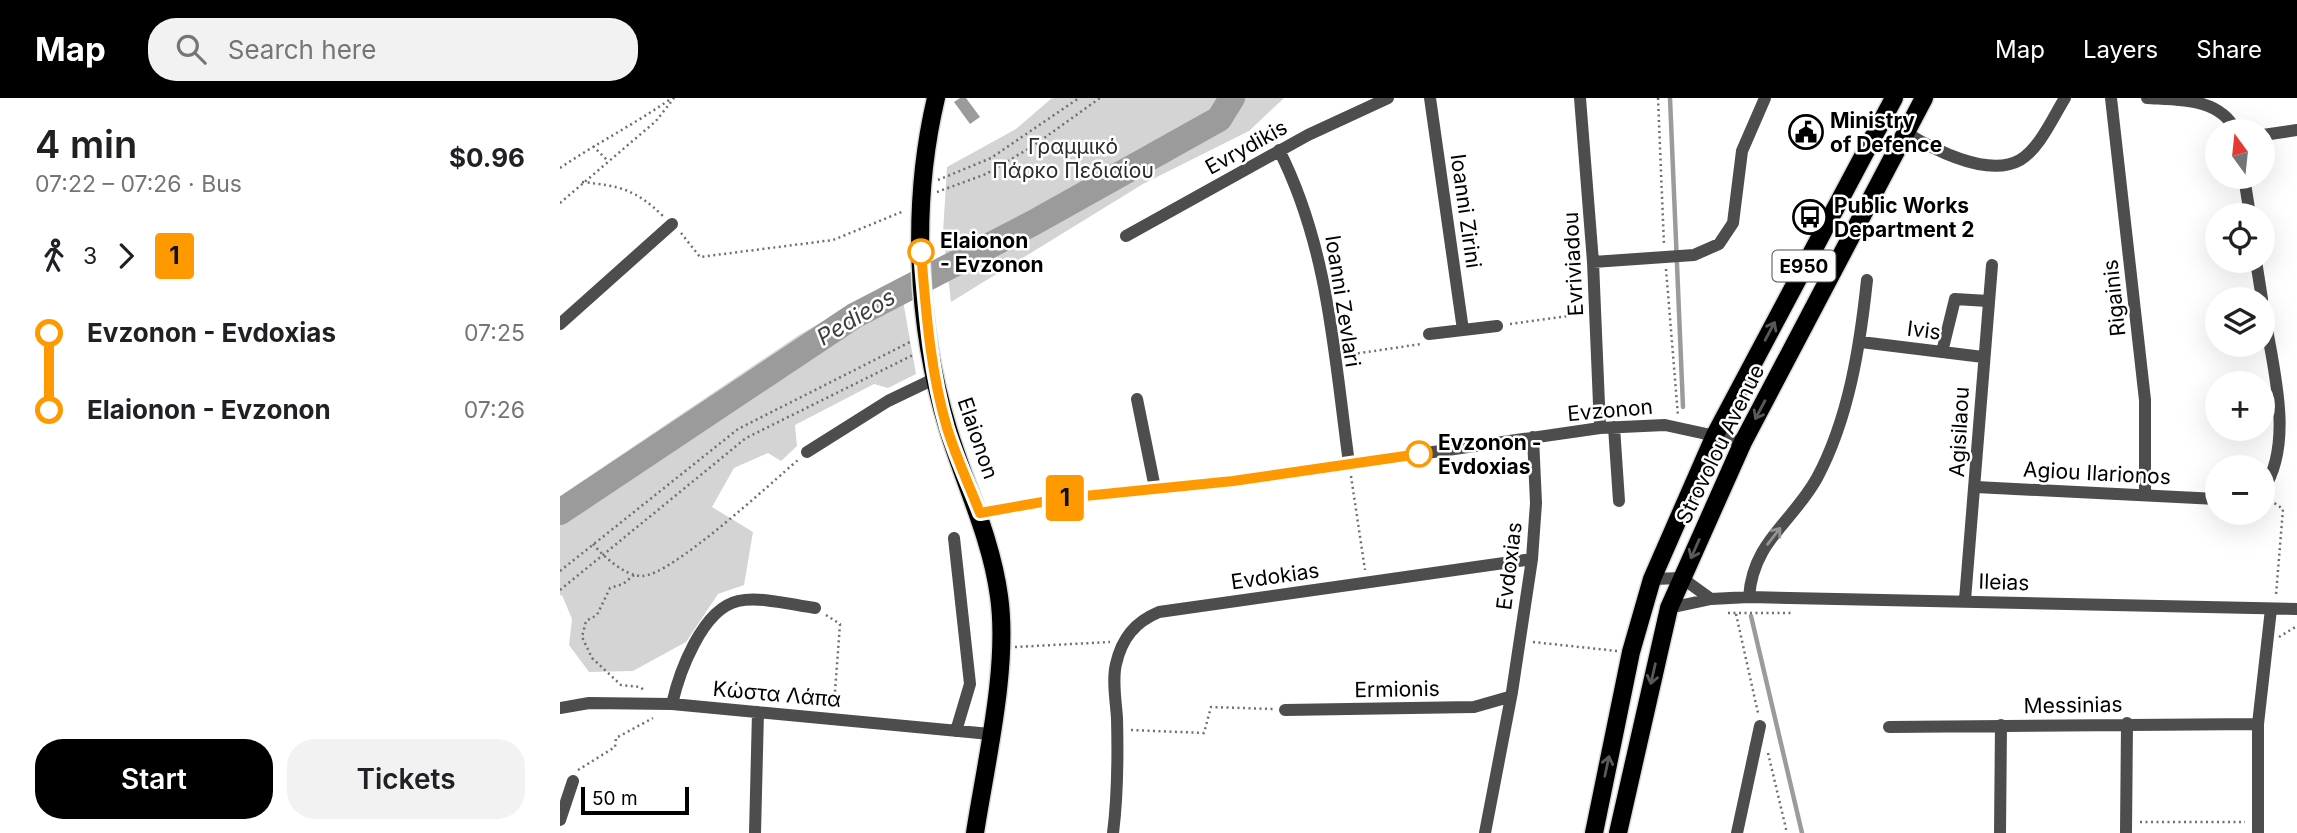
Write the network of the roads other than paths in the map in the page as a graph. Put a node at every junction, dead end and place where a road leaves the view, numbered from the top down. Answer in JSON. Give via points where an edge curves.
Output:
{"nodes":[{"id":1,"x":936,"y":98,"type":"edge"},
{"id":2,"x":1388,"y":98,"type":"edge"},
{"id":3,"x":1430,"y":98,"type":"edge"},
{"id":4,"x":1580,"y":98,"type":"edge"},
{"id":5,"x":1765,"y":98,"type":"edge"},
{"id":6,"x":1894,"y":98,"type":"edge"},
{"id":7,"x":1924,"y":98,"type":"edge"},
{"id":8,"x":2065,"y":98,"type":"edge"},
{"id":9,"x":2111,"y":98,"type":"edge"},
{"id":10,"x":2147,"y":98,"type":"edge"},
{"id":11,"x":2228,"y":119,"type":"edge"},
{"id":12,"x":2297,"y":130,"type":"edge"},
{"id":13,"x":1906,"y":133,"type":"junction"},
{"id":14,"x":2275,"y":133,"type":"edge"},
{"id":15,"x":1279,"y":150,"type":"junction"},
{"id":16,"x":671,"y":224,"type":"road end"},
{"id":17,"x":1126,"y":236,"type":"dead end"},
{"id":18,"x":1593,"y":262,"type":"junction"},
{"id":19,"x":1992,"y":265,"type":"dead end"},
{"id":20,"x":1867,"y":280,"type":"dead end"},
{"id":21,"x":1988,"y":301,"type":"junction"},
{"id":22,"x":560,"y":324,"type":"edge"},
{"id":23,"x":1497,"y":326,"type":"road end"},
{"id":24,"x":1463,"y":330,"type":"junction"},
{"id":25,"x":1429,"y":334,"type":"road end"},
{"id":26,"x":1861,"y":342,"type":"junction"},
{"id":27,"x":1942,"y":352,"type":"junction"},
{"id":28,"x":1983,"y":357,"type":"junction"},
{"id":29,"x":2270,"y":357,"type":"edge"},
{"id":30,"x":936,"y":378,"type":"junction"},
{"id":31,"x":1137,"y":399,"type":"dead end"},
{"id":32,"x":1614,"y":427,"type":"junction"},
{"id":33,"x":1600,"y":428,"type":"junction"},
{"id":34,"x":1715,"y":435,"type":"junction"},
{"id":35,"x":1533,"y":437,"type":"junction"},
{"id":36,"x":1743,"y":442,"type":"junction"},
{"id":37,"x":807,"y":452,"type":"road end"},
{"id":38,"x":1349,"y":463,"type":"junction"},
{"id":39,"x":2275,"y":470,"type":"edge"},
{"id":40,"x":1976,"y":487,"type":"junction"},
{"id":41,"x":1155,"y":488,"type":"junction"},
{"id":42,"x":2145,"y":495,"type":"junction"},
{"id":43,"x":2205,"y":498,"type":"edge"},
{"id":44,"x":1619,"y":501,"type":"dead end"},
{"id":45,"x":980,"y":513,"type":"junction"},
{"id":46,"x":954,"y":538,"type":"dead end"},
{"id":47,"x":1532,"y":559,"type":"junction"},
{"id":48,"x":1682,"y":578,"type":"junction"},
{"id":49,"x":1653,"y":579,"type":"junction"},
{"id":50,"x":1749,"y":597,"type":"junction"},
{"id":51,"x":1711,"y":599,"type":"junction"},
{"id":52,"x":1965,"y":600,"type":"junction"},
{"id":53,"x":814,"y":608,"type":"road end"},
{"id":54,"x":1668,"y":608,"type":"junction"},
{"id":55,"x":2273,"y":609,"type":"junction"},
{"id":56,"x":2297,"y":609,"type":"edge"},
{"id":57,"x":1509,"y":697,"type":"junction"},
{"id":58,"x":672,"y":704,"type":"junction"},
{"id":59,"x":560,"y":708,"type":"edge"},
{"id":60,"x":1285,"y":709,"type":"road end"},
{"id":61,"x":758,"y":712,"type":"junction"},
{"id":62,"x":2127,"y":723,"type":"junction"},
{"id":63,"x":2258,"y":724,"type":"junction"},
{"id":64,"x":2001,"y":725,"type":"junction"},
{"id":65,"x":1760,"y":726,"type":"dead end"},
{"id":66,"x":1889,"y":727,"type":"dead end"},
{"id":67,"x":956,"y":731,"type":"junction"},
{"id":68,"x":990,"y":734,"type":"junction"},
{"id":69,"x":573,"y":781,"type":"road end"},
{"id":70,"x":560,"y":820,"type":"edge"},
{"id":71,"x":2258,"y":827,"type":"edge"},
{"id":72,"x":2126,"y":828,"type":"edge"},
{"id":73,"x":755,"y":833,"type":"edge"},
{"id":74,"x":975,"y":833,"type":"edge"},
{"id":75,"x":1113,"y":833,"type":"edge"},
{"id":76,"x":1485,"y":833,"type":"edge"},
{"id":77,"x":1594,"y":833,"type":"edge"},
{"id":78,"x":1618,"y":833,"type":"edge"},
{"id":79,"x":1737,"y":833,"type":"edge"},
{"id":80,"x":2000,"y":833,"type":"edge"}],
"edges":[{"from":1,"to":30,"type":"main road","name":"Elaionon","via":[[914,210],[921,336]]},
{"from":2,"to":15,"type":"street","name":"Evrydikis"},
{"from":3,"to":24,"type":"street","name":"Ioanni Zirini"},
{"from":4,"to":18,"type":"street","name":"Evriviadou"},
{"from":5,"to":18,"type":"street","via":[[1742,151],[1733,223],[1719,244],[1694,255]]},
{"from":34,"to":6,"type":"main road","name":"Strovolou Avenue","number":"E950","one_way":true},
{"from":7,"to":13,"type":"main road","name":"Strovolou Avenue","number":"E950"},
{"from":8,"to":13,"type":"street","via":[[2034,146],[2020,160],[2006,164],[1974,162],[1938,152]]},
{"from":9,"to":42,"type":"street","name":"Rigainis","via":[[2145,400]]},
{"from":10,"to":11,"type":"street","via":[[2206,103],[2222,110]]},
{"from":12,"to":14,"type":"street"},
{"from":13,"to":36,"type":"main road","name":"Strovolou Avenue","number":"E950","one_way":true},
{"from":15,"to":17,"type":"street","name":"Evrydikis"},
{"from":15,"to":38,"type":"street","name":"Ioanni Zevlari","via":[[1317,244]]},
{"from":16,"to":22,"type":"street"},
{"from":18,"to":33,"type":"street","name":"Evriviadou"},
{"from":19,"to":21,"type":"street","name":"Agisilaou"},
{"from":20,"to":26,"type":"street"},
{"from":21,"to":27,"type":"street","via":[[1955,299]]},
{"from":21,"to":28,"type":"street","name":"Agisilaou"},
{"from":23,"to":24,"type":"street"},
{"from":24,"to":25,"type":"street"},
{"from":26,"to":27,"type":"street","name":"Ivis"},
{"from":50,"to":26,"type":"street","one_way":true,"via":[[1751,572],[1760,554],[1803,498],[1835,436]]},
{"from":27,"to":28,"type":"street","name":"Ivis"},
{"from":28,"to":40,"type":"street","name":"Agisilaou"},
{"from":29,"to":39,"type":"street","via":[[2280,423]]},
{"from":30,"to":37,"type":"street","via":[[888,401]]},
{"from":30,"to":45,"type":"main road","name":"Elaionon","via":[[948,430]]},
{"from":31,"to":41,"type":"street"},
{"from":32,"to":33,"type":"street","name":"Evzonon"},
{"from":32,"to":34,"type":"street","name":"Evzonon","via":[[1665,425]]},
{"from":32,"to":44,"type":"street"},
{"from":33,"to":35,"type":"street","name":"Evzonon"},
{"from":34,"to":36,"type":"street","name":"Evzonon"},
{"from":34,"to":49,"type":"main road","name":"Strovolou Avenue","number":"E950"},
{"from":35,"to":38,"type":"street","name":"Evzonon"},
{"from":35,"to":47,"type":"street","name":"Evdoxias","via":[[1536,503]]},
{"from":36,"to":48,"type":"main road","name":"Strovolou Avenue","number":"E950","one_way":true},
{"from":38,"to":41,"type":"street","name":"Evzonon"},
{"from":40,"to":42,"type":"street","name":"Agiou Ilarionos"},
{"from":40,"to":52,"type":"street","name":"Agisilaou"},
{"from":41,"to":45,"type":"street","name":"Evzonon"},
{"from":42,"to":43,"type":"street","name":"Agiou Ilarionos"},
{"from":45,"to":68,"type":"main road","name":"Elaionon","via":[[999,597],[1001,648]]},
{"from":46,"to":67,"type":"street","via":[[970,684]]},
{"from":47,"to":57,"type":"street","name":"Evdoxias"},
{"from":47,"to":75,"type":"street","name":"Evdokias","via":[[1159,612],[1133,626],[1115,666],[1118,793]]},
{"from":48,"to":49,"type":"street"},
{"from":48,"to":51,"type":"street"},
{"from":48,"to":54,"type":"main road","name":"Strovolou Avenue","number":"E950"},
{"from":77,"to":49,"type":"main road","name":"Strovolou Avenue","number":"E950","one_way":true,"via":[[1631,652]]},
{"from":50,"to":51,"type":"street","name":"Ileias"},
{"from":50,"to":52,"type":"street","name":"Ileias"},
{"from":51,"to":54,"type":"street","name":"Ileias"},
{"from":52,"to":55,"type":"street","name":"Ileias"},
{"from":53,"to":58,"type":"street","via":[[747,600],[730,604],[711,621],[684,660]]},
{"from":54,"to":78,"type":"main road","name":"Strovolou Avenue","number":"E950","one_way":true},
{"from":55,"to":56,"type":"street","name":"Ileias"},
{"from":55,"to":63,"type":"street"},
{"from":57,"to":60,"type":"street","name":"Ermionis","via":[[1474,707]]},
{"from":57,"to":76,"type":"street","name":"Evdoxias"},
{"from":58,"to":59,"type":"street","name":"Κώστα Λάπα","via":[[589,703]]},
{"from":58,"to":61,"type":"street","name":"Κώστα Λάπα"},
{"from":61,"to":67,"type":"street","name":"Κώστα Λάπα"},
{"from":61,"to":73,"type":"street"},
{"from":62,"to":63,"type":"street","name":"Messinias"},
{"from":62,"to":64,"type":"street","name":"Messinias"},
{"from":62,"to":72,"type":"street"},
{"from":63,"to":71,"type":"street"},
{"from":64,"to":66,"type":"street","name":"Messinias"},
{"from":64,"to":80,"type":"street"},
{"from":65,"to":79,"type":"street"},
{"from":67,"to":68,"type":"street","name":"Κώστα Λάπα"},
{"from":68,"to":74,"type":"main road","name":"Elaionon"},
{"from":69,"to":70,"type":"street"}]}
